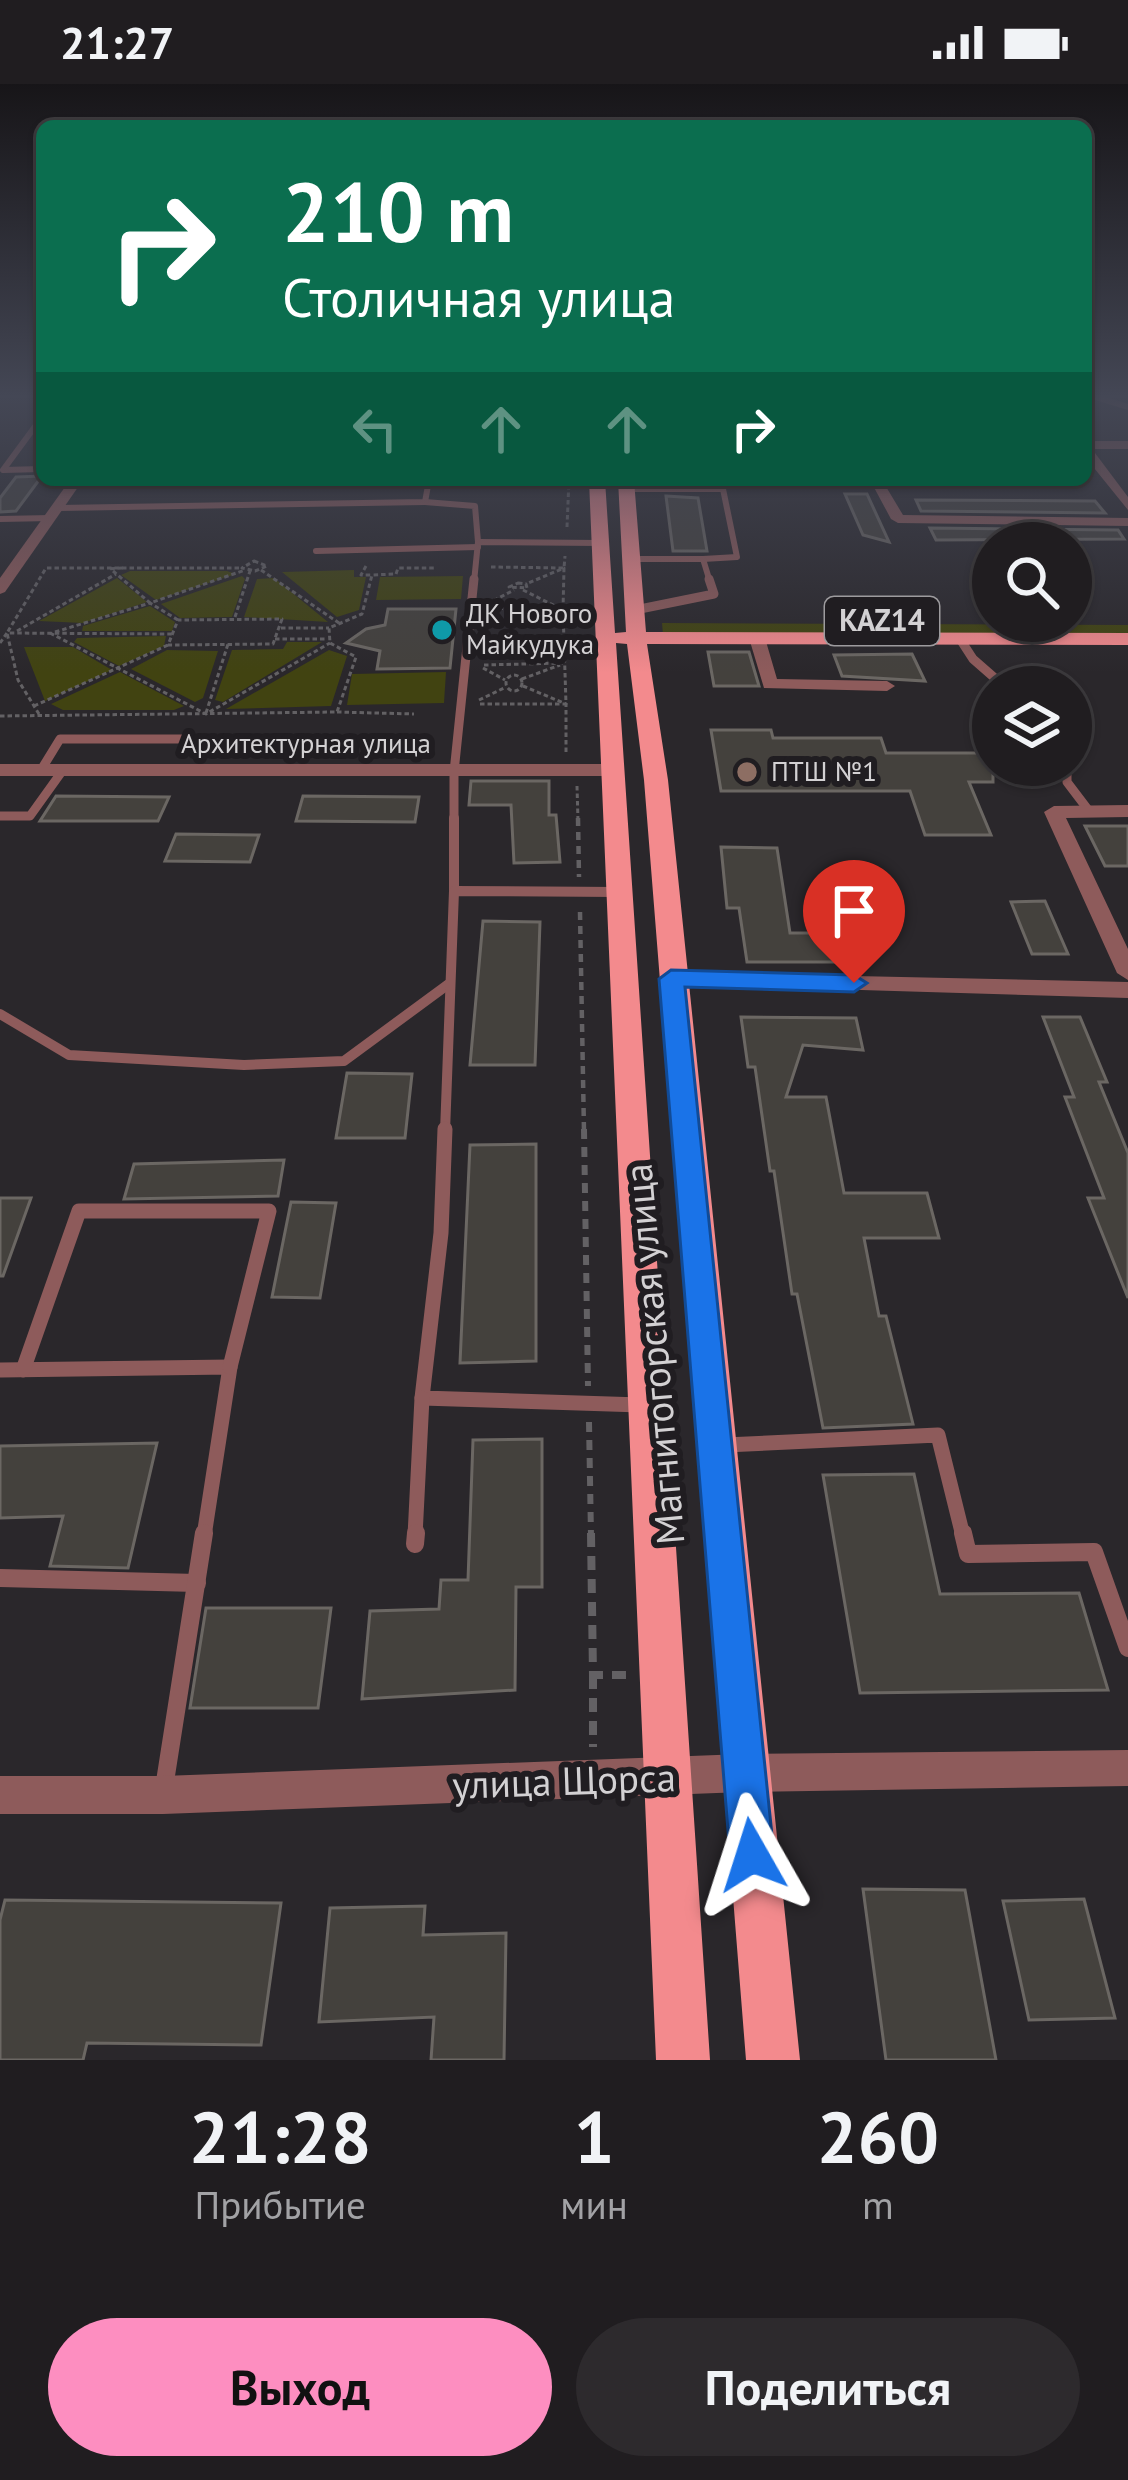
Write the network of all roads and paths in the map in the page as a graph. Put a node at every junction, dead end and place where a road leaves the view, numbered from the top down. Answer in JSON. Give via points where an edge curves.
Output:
{"nodes":[{"id":1,"x":71,"y":488,"type":"edge"},
{"id":2,"x":428,"y":488,"type":"edge"},
{"id":3,"x":598,"y":488,"type":"edge"},
{"id":4,"x":627,"y":488,"type":"edge"},
{"id":5,"x":722,"y":488,"type":"edge"},
{"id":6,"x":881,"y":488,"type":"edge"},
{"id":7,"x":425,"y":502,"type":"junction"},
{"id":8,"x":54,"y":513,"type":"junction"},
{"id":9,"x":0,"y":518,"type":"edge"},
{"id":10,"x":1128,"y":522,"type":"edge"},
{"id":11,"x":601,"y":543,"type":"junction"},
{"id":12,"x":478,"y":545,"type":"junction"},
{"id":13,"x":316,"y":551,"type":"dead end"},
{"id":14,"x":634,"y":559,"type":"junction"},
{"id":15,"x":703,"y":559,"type":"junction"},
{"id":16,"x":398,"y":568,"type":"junction"},
{"id":17,"x":435,"y":568,"type":"dead end"},
{"id":18,"x":246,"y":570,"type":"junction"},
{"id":19,"x":261,"y":570,"type":"junction"},
{"id":20,"x":112,"y":571,"type":"junction"},
{"id":21,"x":372,"y":575,"type":"junction"},
{"id":22,"x":497,"y":580,"type":"dead end"},
{"id":23,"x":525,"y":587,"type":"junction"},
{"id":24,"x":512,"y":588,"type":"junction"},
{"id":25,"x":0,"y":589,"type":"edge"},
{"id":26,"x":150,"y":604,"type":"junction"},
{"id":27,"x":563,"y":610,"type":"junction"},
{"id":28,"x":234,"y":619,"type":"junction"},
{"id":29,"x":178,"y":620,"type":"junction"},
{"id":30,"x":339,"y":623,"type":"junction"},
{"id":31,"x":1128,"y":623,"type":"edge"},
{"id":32,"x":623,"y":625,"type":"junction"},
{"id":33,"x":279,"y":628,"type":"junction"},
{"id":34,"x":329,"y":628,"type":"junction"},
{"id":35,"x":10,"y":633,"type":"junction"},
{"id":36,"x":50,"y":633,"type":"junction"},
{"id":37,"x":173,"y":634,"type":"junction"},
{"id":38,"x":757,"y":638,"type":"junction"},
{"id":39,"x":275,"y":639,"type":"junction"},
{"id":40,"x":960,"y":639,"type":"junction"},
{"id":41,"x":1128,"y":639,"type":"edge"},
{"id":42,"x":328,"y":641,"type":"junction"},
{"id":43,"x":0,"y":643,"type":"edge"},
{"id":44,"x":229,"y":644,"type":"junction"},
{"id":45,"x":168,"y":645,"type":"junction"},
{"id":46,"x":565,"y":663,"type":"junction"},
{"id":47,"x":478,"y":665,"type":"junction"},
{"id":48,"x":981,"y":666,"type":"edge"},
{"id":49,"x":115,"y":669,"type":"junction"},
{"id":50,"x":523,"y":682,"type":"junction"},
{"id":51,"x":505,"y":683,"type":"junction"},
{"id":52,"x":887,"y":686,"type":"dead end"},
{"id":53,"x":472,"y":704,"type":"junction"},
{"id":54,"x":566,"y":704,"type":"junction"},
{"id":55,"x":34,"y":706,"type":"junction"},
{"id":56,"x":337,"y":712,"type":"junction"},
{"id":57,"x":206,"y":714,"type":"junction"},
{"id":58,"x":414,"y":714,"type":"dead end"},
{"id":59,"x":0,"y":716,"type":"edge"},
{"id":60,"x":40,"y":716,"type":"junction"},
{"id":61,"x":250,"y":740,"type":"dead end"},
{"id":62,"x":0,"y":770,"type":"edge"},
{"id":63,"x":41,"y":770,"type":"junction"},
{"id":64,"x":63,"y":770,"type":"junction"},
{"id":65,"x":612,"y":770,"type":"junction"},
{"id":66,"x":566,"y":771,"type":"junction"},
{"id":67,"x":454,"y":772,"type":"junction"},
{"id":68,"x":1070,"y":786,"type":"edge"},
{"id":69,"x":1089,"y":812,"type":"junction"},
{"id":70,"x":1128,"y":812,"type":"edge"},
{"id":71,"x":0,"y":816,"type":"edge"},
{"id":72,"x":580,"y":884,"type":"dead end"},
{"id":73,"x":454,"y":891,"type":"junction"},
{"id":74,"x":618,"y":892,"type":"junction"},
{"id":75,"x":580,"y":908,"type":"dead end"},
{"id":76,"x":1128,"y":973,"type":"edge"},
{"id":77,"x":671,"y":979,"type":"junction"},
{"id":78,"x":450,"y":983,"type":"junction"},
{"id":79,"x":1128,"y":990,"type":"edge"},
{"id":80,"x":0,"y":1014,"type":"edge"},
{"id":81,"x":230,"y":1367,"type":"junction"},
{"id":82,"x":1,"y":1370,"type":"edge"},
{"id":83,"x":23,"y":1370,"type":"junction"},
{"id":84,"x":588,"y":1387,"type":"dead end"},
{"id":85,"x":422,"y":1399,"type":"junction"},
{"id":86,"x":646,"y":1405,"type":"junction"},
{"id":87,"x":589,"y":1411,"type":"dead end"},
{"id":88,"x":713,"y":1446,"type":"junction"},
{"id":89,"x":415,"y":1544,"type":"dead end"},
{"id":90,"x":0,"y":1578,"type":"edge"},
{"id":91,"x":196,"y":1583,"type":"junction"},
{"id":92,"x":1128,"y":1648,"type":"edge"},
{"id":93,"x":593,"y":1675,"type":"junction"},
{"id":94,"x":661,"y":1676,"type":"junction"},
{"id":95,"x":1128,"y":1768,"type":"edge"},
{"id":96,"x":743,"y":1773,"type":"junction"},
{"id":97,"x":667,"y":1778,"type":"junction"},
{"id":98,"x":593,"y":1780,"type":"junction"},
{"id":99,"x":0,"y":1795,"type":"edge"},
{"id":100,"x":163,"y":1795,"type":"junction"},
{"id":101,"x":683,"y":2060,"type":"edge"},
{"id":102,"x":772,"y":2060,"type":"edge"}],
"edges":[{"from":1,"to":8,"type":"street"},
{"from":2,"to":7,"type":"lane"},
{"from":3,"to":11,"type":"main road","name":"Магнитогорская улица"},
{"from":4,"to":14,"type":"main road","name":"Магнитогорская улица"},
{"from":5,"to":15,"type":"lane","via":[[736,557]]},
{"from":6,"to":10,"type":"street","via":[[898,520]]},
{"from":7,"to":8,"type":"lane"},
{"from":7,"to":12,"type":"lane","via":[[475,506]]},
{"from":8,"to":9,"type":"lane"},
{"from":8,"to":25,"type":"street"},
{"from":11,"to":12,"type":"lane"},
{"from":11,"to":32,"type":"main road","name":"Магнитогорская улица"},
{"from":12,"to":13,"type":"lane"},
{"from":12,"to":67,"type":"lane"},
{"from":14,"to":15,"type":"lane"},
{"from":14,"to":32,"type":"main road","name":"Магнитогорская улица"},
{"from":15,"to":32,"type":"lane","via":[[714,595]]},
{"from":16,"to":17,"type":"path"},
{"from":16,"to":21,"type":"path"},
{"from":16,"to":21,"type":"path","via":[[362,566],[361,575]]},
{"from":18,"to":19,"type":"path"},
{"from":18,"to":19,"type":"path","via":[[260,561],[267,566]]},
{"from":18,"to":20,"type":"path"},
{"from":18,"to":26,"type":"path"},
{"from":18,"to":28,"type":"path"},
{"from":19,"to":30,"type":"path"},
{"from":20,"to":26,"type":"path"},
{"from":20,"to":35,"type":"path"},
{"from":20,"to":35,"type":"path","via":[[46,568]]},
{"from":21,"to":30,"type":"path","via":[[362,614]]},
{"from":22,"to":24,"type":"path"},
{"from":23,"to":24,"type":"path"},
{"from":23,"to":27,"type":"path"},
{"from":23,"to":27,"type":"path","via":[[564,568]]},
{"from":24,"to":27,"type":"path","via":[[479,608]]},
{"from":26,"to":29,"type":"path"},
{"from":26,"to":36,"type":"path"},
{"from":27,"to":46,"type":"path"},
{"from":28,"to":29,"type":"path"},
{"from":28,"to":33,"type":"path","via":[[283,619]]},
{"from":29,"to":37,"type":"path"},
{"from":30,"to":34,"type":"path"},
{"from":31,"to":32,"type":"main road","number":"KAZ14"},
{"from":32,"to":38,"type":"main road","number":"KAZ14"},
{"from":32,"to":65,"type":"main road","name":"Магнитогорская улица"},
{"from":32,"to":77,"type":"main road","name":"Магнитогорская улица","via":[[656,780]]},
{"from":33,"to":34,"type":"path"},
{"from":33,"to":39,"type":"path"},
{"from":34,"to":42,"type":"path"},
{"from":35,"to":36,"type":"path"},
{"from":35,"to":43,"type":"path"},
{"from":35,"to":55,"type":"path","via":[[18,680]]},
{"from":36,"to":37,"type":"path"},
{"from":36,"to":49,"type":"path"},
{"from":37,"to":45,"type":"path"},
{"from":38,"to":40,"type":"main road","number":"KAZ14"},
{"from":38,"to":52,"type":"street","via":[[770,684]]},
{"from":39,"to":42,"type":"path"},
{"from":39,"to":44,"type":"path"},
{"from":40,"to":41,"type":"main road","number":"KAZ14"},
{"from":40,"to":48,"type":"lane"},
{"from":42,"to":56,"type":"path","via":[[356,657]]},
{"from":42,"to":57,"type":"path"},
{"from":44,"to":45,"type":"path"},
{"from":44,"to":57,"type":"path"},
{"from":45,"to":49,"type":"path"},
{"from":46,"to":47,"type":"path"},
{"from":46,"to":50,"type":"path"},
{"from":46,"to":54,"type":"path"},
{"from":47,"to":51,"type":"path"},
{"from":47,"to":53,"type":"path"},
{"from":49,"to":55,"type":"path"},
{"from":49,"to":57,"type":"path"},
{"from":50,"to":51,"type":"path"},
{"from":50,"to":51,"type":"path"},
{"from":50,"to":54,"type":"path"},
{"from":51,"to":53,"type":"path"},
{"from":53,"to":54,"type":"path"},
{"from":54,"to":66,"type":"path"},
{"from":55,"to":60,"type":"path"},
{"from":56,"to":57,"type":"path"},
{"from":56,"to":58,"type":"path"},
{"from":57,"to":60,"type":"path"},
{"from":59,"to":60,"type":"path"},
{"from":61,"to":63,"type":"lane","via":[[60,739]]},
{"from":62,"to":63,"type":"street","name":"Архитектурная улица"},
{"from":63,"to":64,"type":"street","name":"Архитектурная улица"},
{"from":64,"to":67,"type":"street","name":"Архитектурная улица"},
{"from":64,"to":71,"type":"lane","via":[[30,816]]},
{"from":65,"to":66,"type":"street","name":"Архитектурная улица"},
{"from":65,"to":74,"type":"main road","name":"Магнитогорская улица"},
{"from":66,"to":67,"type":"street","name":"Архитектурная улица"},
{"from":66,"to":72,"type":"path","via":[[578,788]]},
{"from":67,"to":73,"type":"lane"},
{"from":68,"to":69,"type":"lane"},
{"from":69,"to":70,"type":"street"},
{"from":69,"to":76,"type":"street","via":[[1054,812]]},
{"from":73,"to":74,"type":"lane"},
{"from":73,"to":78,"type":"lane"},
{"from":74,"to":86,"type":"main road","name":"Магнитогорская улица"},
{"from":75,"to":84,"type":"path"},
{"from":77,"to":79,"type":"street"},
{"from":77,"to":88,"type":"main road","name":"Магнитогорская улица"},
{"from":78,"to":80,"type":"lane","via":[[344,1061],[244,1065],[69,1055]]},
{"from":78,"to":85,"type":"lane","via":[[441,1233]]},
{"from":81,"to":83,"type":"lane"},
{"from":81,"to":83,"type":"lane","via":[[269,1211],[80,1210]]},
{"from":81,"to":91,"type":"lane"},
{"from":82,"to":83,"type":"lane"},
{"from":85,"to":86,"type":"lane"},
{"from":85,"to":89,"type":"lane"},
{"from":86,"to":94,"type":"main road","name":"Магнитогорская улица"},
{"from":87,"to":93,"type":"path"},
{"from":88,"to":92,"type":"lane","via":[[938,1436],[968,1554],[1094,1552]]},
{"from":88,"to":96,"type":"main road","name":"Магнитогорская улица"},
{"from":90,"to":91,"type":"lane"},
{"from":91,"to":100,"type":"lane"},
{"from":93,"to":94,"type":"path"},
{"from":93,"to":98,"type":"path"},
{"from":94,"to":97,"type":"main road","name":"Магнитогорская улица"},
{"from":95,"to":96,"type":"street","name":"улица Щорса"},
{"from":96,"to":97,"type":"street","name":"улица Щорса"},
{"from":96,"to":102,"type":"main road","name":"Магнитогорская улица"},
{"from":97,"to":98,"type":"street","name":"улица Щорса"},
{"from":97,"to":101,"type":"main road","name":"Магнитогорская улица"},
{"from":98,"to":100,"type":"street","name":"улица Щорса"},
{"from":99,"to":100,"type":"street","name":"улица Щорса"}]}
